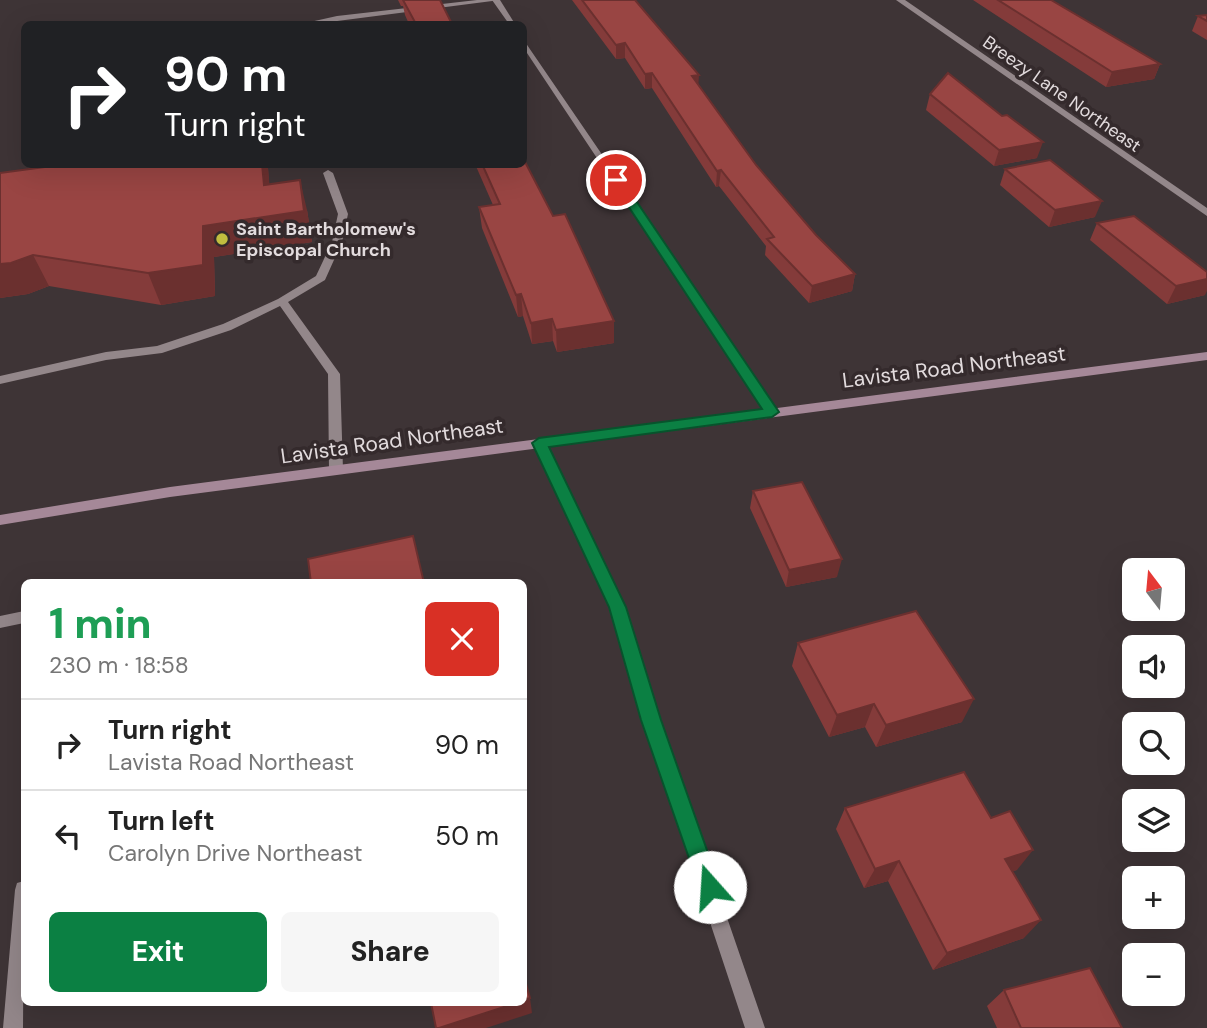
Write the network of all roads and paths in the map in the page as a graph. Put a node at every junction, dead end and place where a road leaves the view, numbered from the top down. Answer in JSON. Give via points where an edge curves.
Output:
{"nodes":[{"id":1,"x":496,"y":0,"type":"edge"},
{"id":2,"x":900,"y":0,"type":"edge"},
{"id":3,"x":321,"y":21,"type":"edge"},
{"id":4,"x":510,"y":21,"type":"edge"},
{"id":5,"x":527,"y":47,"type":"edge"},
{"id":6,"x":328,"y":173,"type":"dead end"},
{"id":7,"x":1207,"y":213,"type":"edge"},
{"id":8,"x":282,"y":301,"type":"junction"},
{"id":9,"x":1207,"y":356,"type":"edge"},
{"id":10,"x":0,"y":380,"type":"edge"},
{"id":11,"x":772,"y":412,"type":"junction"},
{"id":12,"x":539,"y":443,"type":"junction"},
{"id":13,"x":336,"y":470,"type":"junction"},
{"id":14,"x":0,"y":520,"type":"edge"},
{"id":15,"x":21,"y":618,"type":"edge"},
{"id":16,"x":0,"y":622,"type":"edge"},
{"id":17,"x":21,"y":928,"type":"edge"},
{"id":18,"x":13,"y":1028,"type":"edge"},
{"id":19,"x":755,"y":1028,"type":"edge"}],
"edges":[{"from":1,"to":3,"type":"street"},
{"from":1,"to":4,"type":"street"},
{"from":2,"to":7,"type":"street","name":"Breezy Lane Northeast"},
{"from":5,"to":11,"type":"street"},
{"from":6,"to":8,"type":"street","via":[[343,214],[337,242],[321,278]]},
{"from":8,"to":10,"type":"street","via":[[215,332],[158,350],[106,356]]},
{"from":8,"to":13,"type":"street","via":[[334,374]]},
{"from":9,"to":11,"type":"main road","name":"Lavista Road Northeast"},
{"from":11,"to":12,"type":"main road","name":"Lavista Road Northeast"},
{"from":12,"to":13,"type":"main road","name":"Lavista Road Northeast"},
{"from":12,"to":19,"type":"street","via":[[617,607]]},
{"from":13,"to":14,"type":"main road","name":"Lavista Road Northeast"},
{"from":15,"to":16,"type":"street"},
{"from":17,"to":18,"type":"street"}]}
